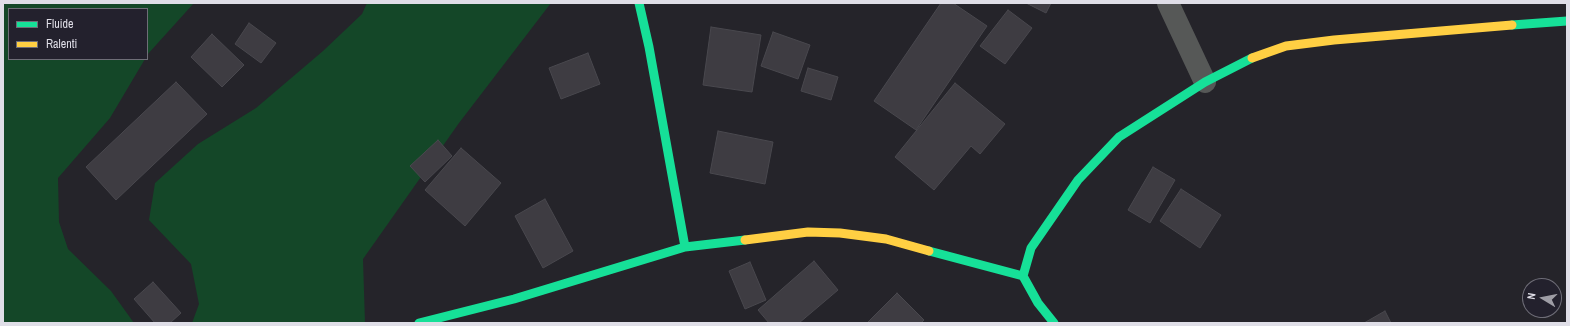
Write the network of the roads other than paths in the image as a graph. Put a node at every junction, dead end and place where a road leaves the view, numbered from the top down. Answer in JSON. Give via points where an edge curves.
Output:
{"nodes":[{"id":1,"x":639,"y":3,"type":"edge"},
{"id":2,"x":1168,"y":3,"type":"edge"},
{"id":3,"x":1567,"y":21,"type":"edge"},
{"id":4,"x":1205,"y":82,"type":"junction"},
{"id":5,"x":685,"y":247,"type":"junction"},
{"id":6,"x":1023,"y":276,"type":"junction"},
{"id":7,"x":419,"y":323,"type":"edge"},
{"id":8,"x":1054,"y":323,"type":"edge"}],
"edges":[{"from":1,"to":5,"type":"street"},
{"from":2,"to":4,"type":"street"},
{"from":3,"to":4,"type":"street","via":[[1286,46],[1248,59]]},
{"from":4,"to":6,"type":"street","via":[[1119,137],[1078,180],[1030,248]]},
{"from":5,"to":6,"type":"street","via":[[808,232],[840,233],[886,239]]},
{"from":5,"to":7,"type":"street","via":[[514,299]]},
{"from":6,"to":8,"type":"street","via":[[1038,303]]}]}
